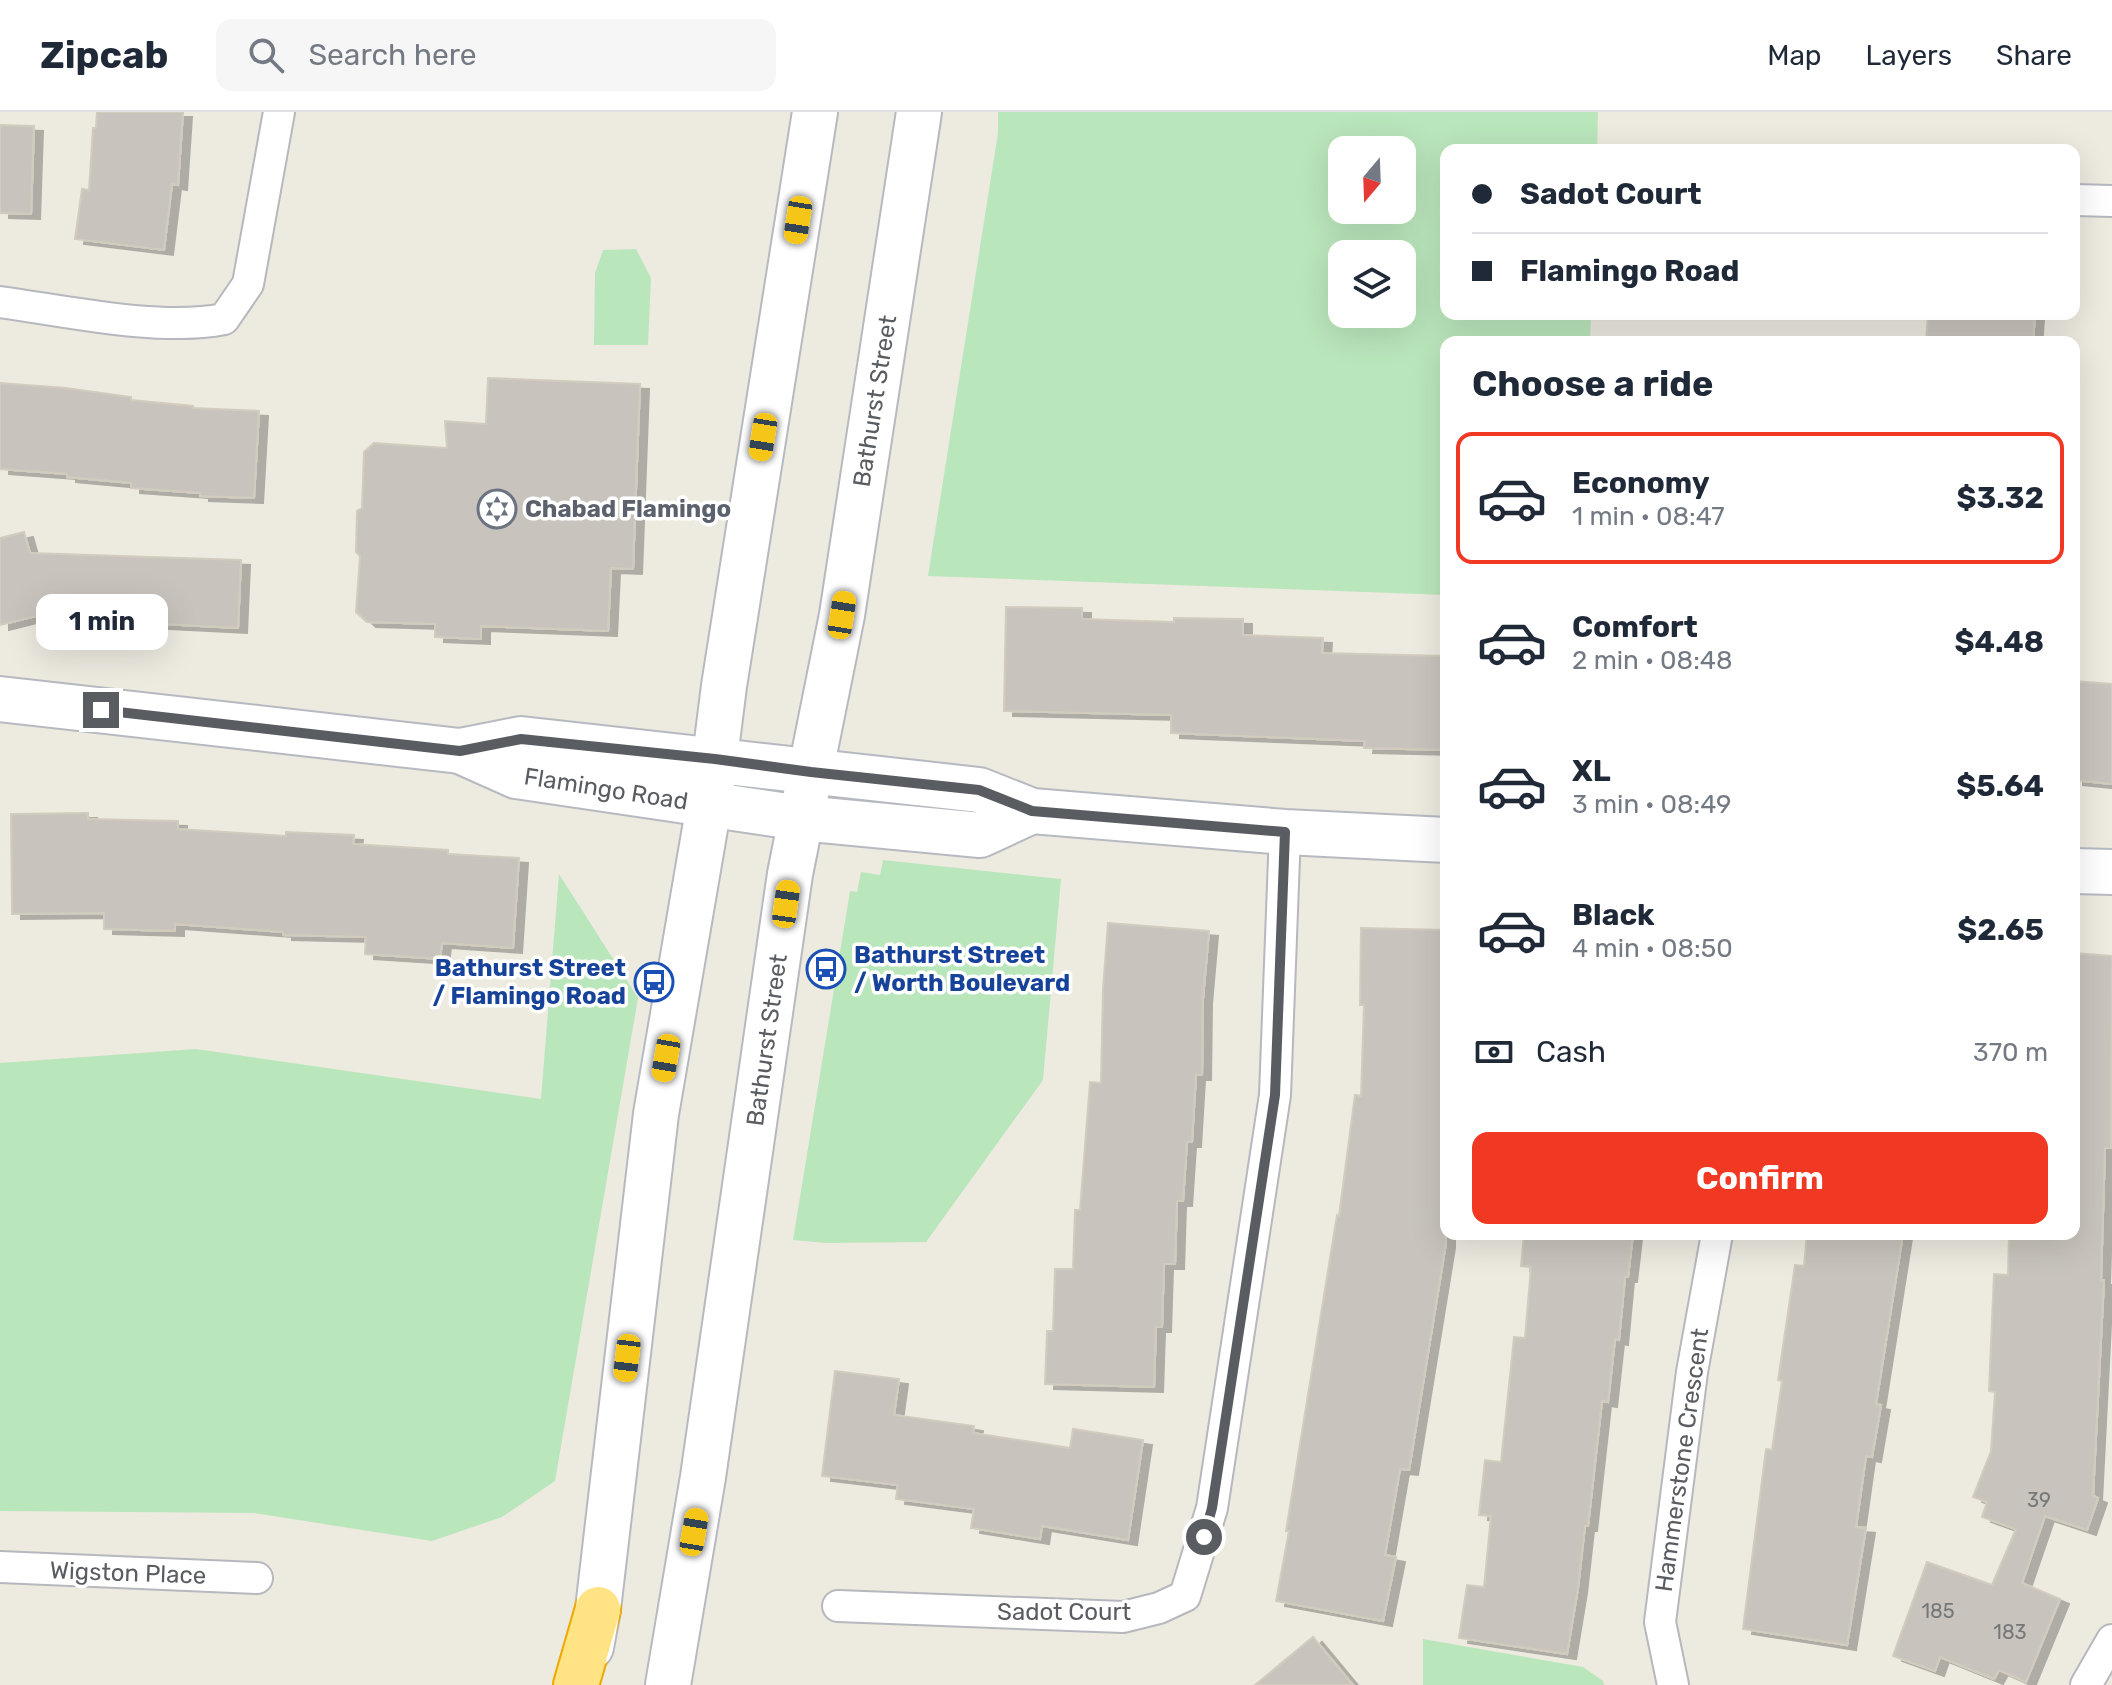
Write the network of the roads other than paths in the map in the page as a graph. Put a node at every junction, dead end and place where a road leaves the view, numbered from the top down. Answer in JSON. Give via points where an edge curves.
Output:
{"nodes":[{"id":1,"x":279,"y":112,"type":"edge"},
{"id":2,"x":815,"y":112,"type":"edge"},
{"id":3,"x":919,"y":112,"type":"edge"},
{"id":4,"x":2080,"y":200,"type":"edge"},
{"id":5,"x":2112,"y":201,"type":"edge"},
{"id":6,"x":0,"y":302,"type":"edge"},
{"id":7,"x":0,"y":699,"type":"edge"},
{"id":8,"x":460,"y":751,"type":"junction"},
{"id":9,"x":715,"y":759,"type":"junction"},
{"id":10,"x":811,"y":772,"type":"junction"},
{"id":11,"x":709,"y":805,"type":"junction"},
{"id":12,"x":1032,"y":811,"type":"junction"},
{"id":13,"x":801,"y":818,"type":"junction"},
{"id":14,"x":1285,"y":832,"type":"junction"},
{"id":15,"x":1440,"y":840,"type":"edge"},
{"id":16,"x":2080,"y":871,"type":"edge"},
{"id":17,"x":2112,"y":872,"type":"edge"},
{"id":18,"x":1716,"y":1240,"type":"edge"},
{"id":19,"x":0,"y":1567,"type":"edge"},
{"id":20,"x":257,"y":1578,"type":"dead end"},
{"id":21,"x":838,"y":1606,"type":"dead end"},
{"id":22,"x":598,"y":1609,"type":"junction"},
{"id":23,"x":2112,"y":1640,"type":"edge"},
{"id":24,"x":576,"y":1685,"type":"edge"},
{"id":25,"x":584,"y":1685,"type":"edge"},
{"id":26,"x":668,"y":1685,"type":"edge"},
{"id":27,"x":1673,"y":1685,"type":"edge"},
{"id":28,"x":2086,"y":1685,"type":"edge"}],
"edges":[{"from":1,"to":6,"type":"street","via":[[248,284],[224,319],[195,325]]},
{"from":2,"to":9,"type":"main road"},
{"from":3,"to":10,"type":"main road","name":"Bathurst Street","via":[[842,615]]},
{"from":4,"to":5,"type":"street"},
{"from":7,"to":8,"type":"main road","name":"Flamingo Road"},
{"from":8,"to":9,"type":"main road","name":"Flamingo Road","via":[[521,739]]},
{"from":8,"to":11,"type":"main road","name":"Flamingo Road","via":[[516,776]]},
{"from":9,"to":10,"type":"main road","name":"Flamingo Road"},
{"from":9,"to":11,"type":"main road"},
{"from":10,"to":12,"type":"main road","name":"Flamingo Road","via":[[979,790]]},
{"from":10,"to":13,"type":"main road","name":"Bathurst Street"},
{"from":11,"to":13,"type":"main road","name":"Flamingo Road"},
{"from":11,"to":22,"type":"main road","via":[[656,1114]]},
{"from":12,"to":13,"type":"main road","name":"Flamingo Road","via":[[980,835]]},
{"from":12,"to":14,"type":"main road"},
{"from":13,"to":26,"type":"main road","name":"Bathurst Street"},
{"from":14,"to":15,"type":"main road"},
{"from":14,"to":21,"type":"street","name":"Sadot Court","via":[[1275,1095],[1212,1508],[1185,1596],[1123,1617]]},
{"from":16,"to":17,"type":"main road"},
{"from":18,"to":27,"type":"street","name":"Hammerstone Crescent","via":[[1689,1386],[1660,1622]]},
{"from":19,"to":20,"type":"street","name":"Wigston Place"},
{"from":22,"to":24,"type":"highway"},
{"from":22,"to":25,"type":"main road"},
{"from":23,"to":28,"type":"street"}]}
